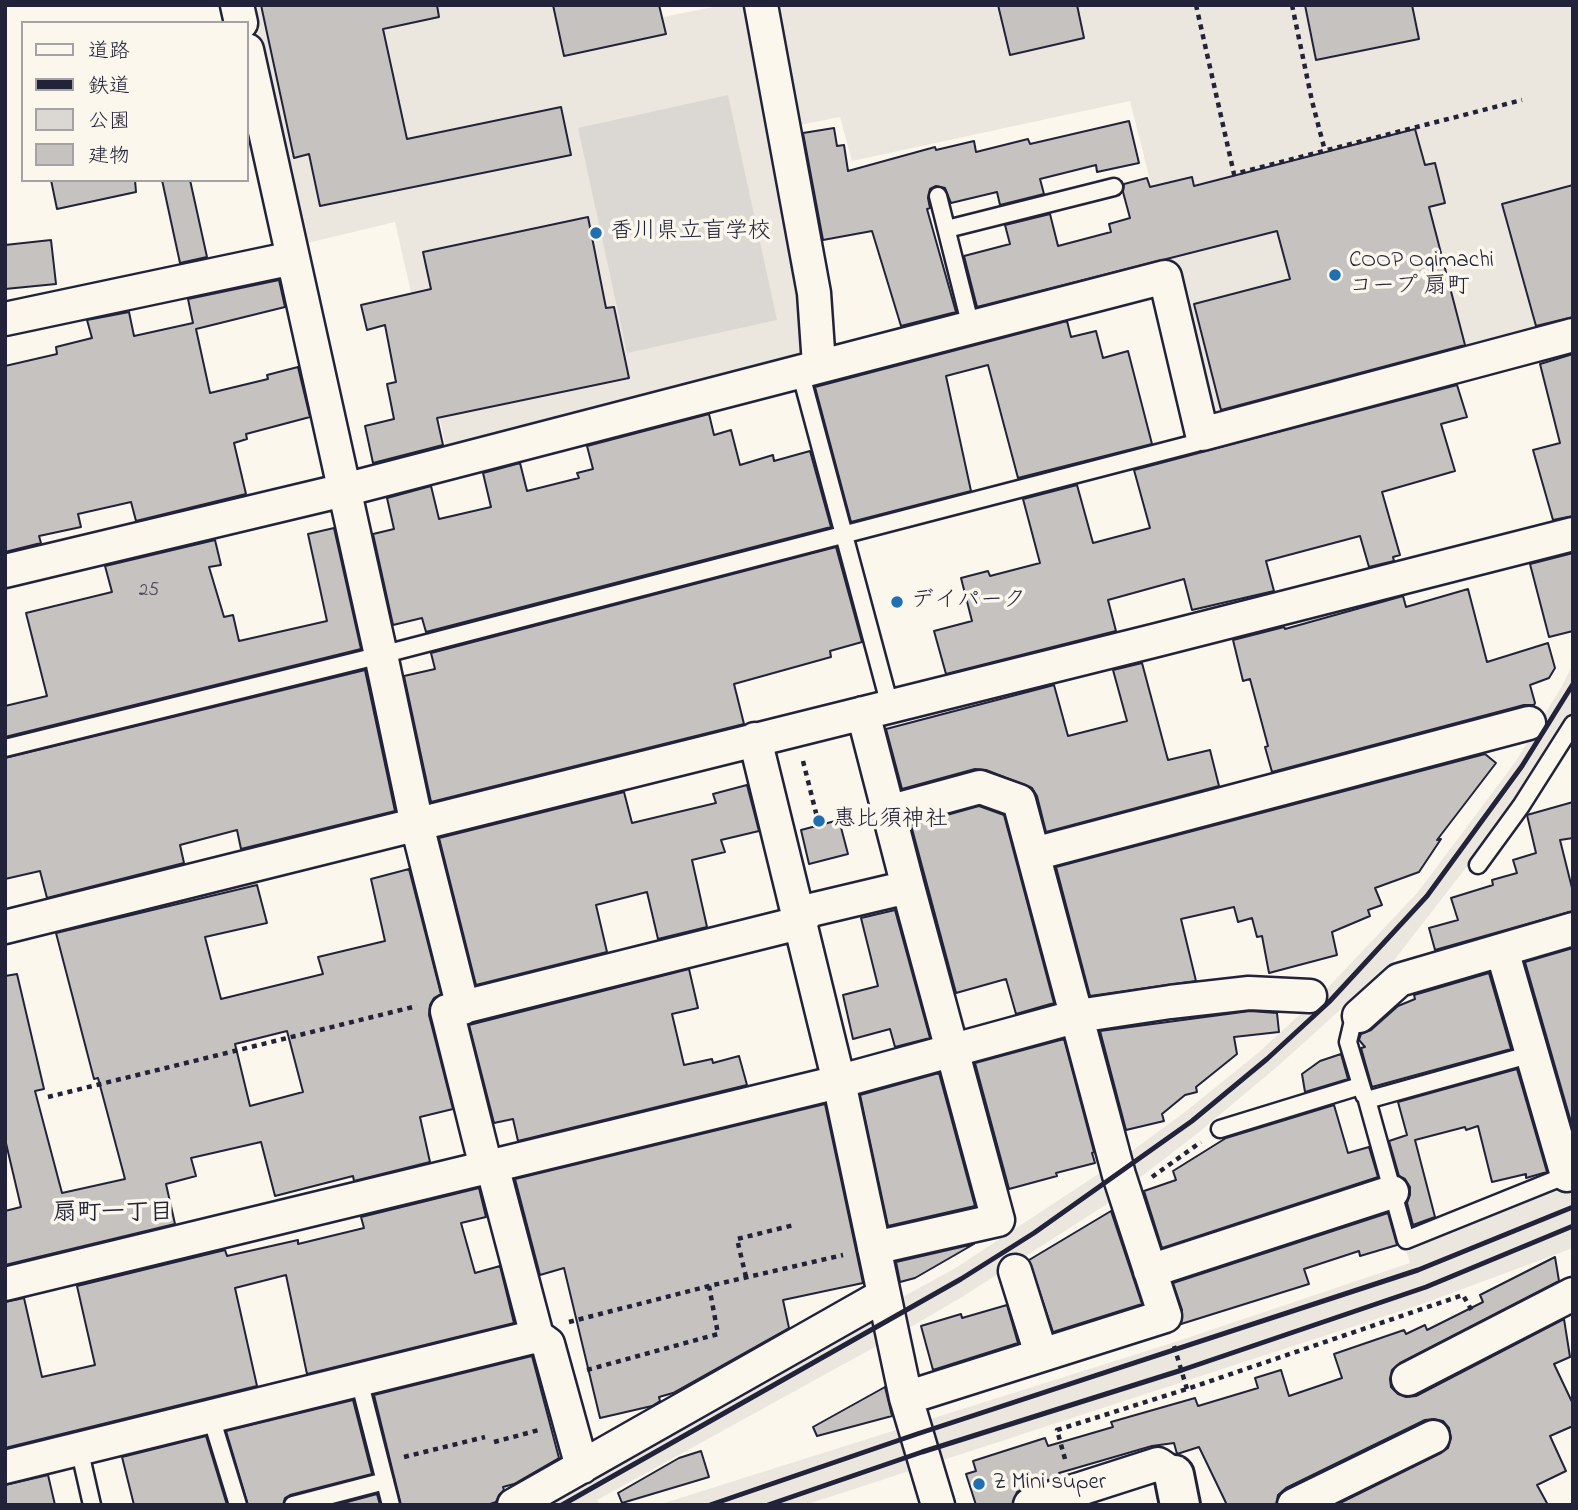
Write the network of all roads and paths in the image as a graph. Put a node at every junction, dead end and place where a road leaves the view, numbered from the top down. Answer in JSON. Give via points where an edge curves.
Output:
{"nodes":[{"id":1,"x":761,"y":5,"type":"edge"},
{"id":2,"x":1196,"y":5,"type":"edge"},
{"id":3,"x":1292,"y":5,"type":"edge"},
{"id":4,"x":248,"y":55,"type":"edge"},
{"id":5,"x":1522,"y":100,"type":"dead end"},
{"id":6,"x":1325,"y":150,"type":"junction"},
{"id":7,"x":1114,"y":187,"type":"dead end"},
{"id":8,"x":938,"y":196,"type":"dead end"},
{"id":9,"x":947,"y":229,"type":"junction"},
{"id":10,"x":293,"y":258,"type":"junction"},
{"id":11,"x":5,"y":319,"type":"edge"},
{"id":12,"x":971,"y":327,"type":"junction"},
{"id":13,"x":1573,"y":335,"type":"edge"},
{"id":14,"x":810,"y":368,"type":"junction"},
{"id":15,"x":1202,"y":434,"type":"junction"},
{"id":16,"x":344,"y":490,"type":"junction"},
{"id":17,"x":1573,"y":534,"type":"edge"},
{"id":18,"x":843,"y":535,"type":"junction"},
{"id":19,"x":5,"y":571,"type":"edge"},
{"id":20,"x":381,"y":655,"type":"junction"},
{"id":21,"x":876,"y":709,"type":"junction"},
{"id":22,"x":1529,"y":723,"type":"dead end"},
{"id":23,"x":1573,"y":724,"type":"edge"},
{"id":24,"x":755,"y":739,"type":"junction"},
{"id":25,"x":5,"y":748,"type":"edge"},
{"id":26,"x":802,"y":757,"type":"dead end"},
{"id":27,"x":888,"y":812,"type":"junction"},
{"id":28,"x":417,"y":825,"type":"junction"},
{"id":29,"x":819,"y":825,"type":"dead end"},
{"id":30,"x":1034,"y":854,"type":"junction"},
{"id":31,"x":1478,"y":865,"type":"dead end"},
{"id":32,"x":908,"y":887,"type":"junction"},
{"id":33,"x":800,"y":920,"type":"junction"},
{"id":34,"x":5,"y":927,"type":"edge"},
{"id":35,"x":1573,"y":929,"type":"edge"},
{"id":36,"x":1502,"y":950,"type":"junction"},
{"id":37,"x":1310,"y":996,"type":"dead end"},
{"id":38,"x":455,"y":1010,"type":"junction"},
{"id":39,"x":1078,"y":1016,"type":"junction"},
{"id":40,"x":1359,"y":1016,"type":"joint"},
{"id":41,"x":952,"y":1051,"type":"junction"},
{"id":42,"x":1532,"y":1054,"type":"junction"},
{"id":43,"x":839,"y":1082,"type":"junction"},
{"id":44,"x":1363,"y":1093,"type":"junction"},
{"id":45,"x":48,"y":1097,"type":"dead end"},
{"id":46,"x":1220,"y":1129,"type":"joint"},
{"id":47,"x":486,"y":1167,"type":"junction"},
{"id":48,"x":1567,"y":1175,"type":"joint"},
{"id":49,"x":1392,"y":1192,"type":"junction"},
{"id":50,"x":1126,"y":1196,"type":"junction"},
{"id":51,"x":794,"y":1225,"type":"dead end"},
{"id":52,"x":874,"y":1248,"type":"junction"},
{"id":53,"x":1014,"y":1271,"type":"dead end"},
{"id":54,"x":1150,"y":1271,"type":"junction"},
{"id":55,"x":746,"y":1277,"type":"junction"},
{"id":56,"x":5,"y":1284,"type":"edge"},
{"id":57,"x":709,"y":1286,"type":"junction"},
{"id":58,"x":1573,"y":1294,"type":"edge"},
{"id":59,"x":884,"y":1295,"type":"junction"},
{"id":60,"x":1165,"y":1316,"type":"junction"},
{"id":61,"x":537,"y":1336,"type":"junction"},
{"id":62,"x":1486,"y":1339,"type":"junction"},
{"id":63,"x":1041,"y":1354,"type":"junction"},
{"id":64,"x":559,"y":1378,"type":"junction"},
{"id":65,"x":1408,"y":1379,"type":"dead end"},
{"id":66,"x":359,"y":1380,"type":"junction"},
{"id":67,"x":1187,"y":1389,"type":"junction"},
{"id":68,"x":906,"y":1398,"type":"junction"},
{"id":69,"x":211,"y":1417,"type":"junction"},
{"id":70,"x":570,"y":1422,"type":"junction"},
{"id":71,"x":485,"y":1437,"type":"dead end"},
{"id":72,"x":1433,"y":1437,"type":"dead end"},
{"id":73,"x":494,"y":1442,"type":"dead end"},
{"id":74,"x":79,"y":1448,"type":"junction"},
{"id":75,"x":381,"y":1464,"type":"junction"},
{"id":76,"x":5,"y":1467,"type":"edge"},
{"id":77,"x":582,"y":1467,"type":"junction"},
{"id":78,"x":385,"y":1481,"type":"junction"},
{"id":79,"x":1074,"y":1490,"type":"junction"},
{"id":80,"x":1177,"y":1490,"type":"edge"},
{"id":81,"x":232,"y":1503,"type":"edge"},
{"id":82,"x":92,"y":1505,"type":"edge"},
{"id":83,"x":293,"y":1505,"type":"edge"},
{"id":84,"x":391,"y":1505,"type":"edge"},
{"id":85,"x":514,"y":1505,"type":"edge"},
{"id":86,"x":938,"y":1505,"type":"edge"},
{"id":87,"x":1030,"y":1505,"type":"edge"},
{"id":88,"x":1294,"y":1505,"type":"edge"}],
"edges":[{"from":1,"to":14,"type":"street","via":[[814,293]]},
{"from":2,"to":6,"type":"path","via":[[1234,174]]},
{"from":3,"to":6,"type":"path"},
{"from":4,"to":10,"type":"street"},
{"from":5,"to":6,"type":"path"},
{"from":7,"to":9,"type":"lane"},
{"from":8,"to":9,"type":"lane"},
{"from":9,"to":12,"type":"lane"},
{"from":10,"to":11,"type":"street"},
{"from":10,"to":16,"type":"street"},
{"from":12,"to":14,"type":"street"},
{"from":12,"to":15,"type":"street","via":[[1165,277]]},
{"from":13,"to":15,"type":"street"},
{"from":14,"to":16,"type":"street"},
{"from":14,"to":18,"type":"lane"},
{"from":15,"to":18,"type":"lane","via":[[1196,443]]},
{"from":16,"to":19,"type":"street"},
{"from":16,"to":20,"type":"street"},
{"from":17,"to":21,"type":"street"},
{"from":18,"to":20,"type":"lane"},
{"from":18,"to":21,"type":"lane"},
{"from":20,"to":25,"type":"lane"},
{"from":20,"to":28,"type":"street"},
{"from":21,"to":24,"type":"street"},
{"from":21,"to":27,"type":"street"},
{"from":22,"to":30,"type":"street"},
{"from":23,"to":31,"type":"lane"},
{"from":24,"to":28,"type":"street"},
{"from":24,"to":33,"type":"street"},
{"from":26,"to":29,"type":"path"},
{"from":27,"to":30,"type":"street","via":[[980,788],[1019,801]]},
{"from":27,"to":32,"type":"street"},
{"from":28,"to":34,"type":"street"},
{"from":28,"to":38,"type":"street"},
{"from":30,"to":39,"type":"street"},
{"from":32,"to":33,"type":"street","via":[[811,911]]},
{"from":32,"to":41,"type":"street"},
{"from":33,"to":38,"type":"street"},
{"from":33,"to":43,"type":"street"},
{"from":35,"to":36,"type":"street"},
{"from":36,"to":40,"type":"street","via":[[1399,980]]},
{"from":36,"to":42,"type":"street"},
{"from":37,"to":39,"type":"street","via":[[1249,993]]},
{"from":38,"to":45,"type":"path","via":[[427,1003]]},
{"from":38,"to":47,"type":"street"},
{"from":39,"to":41,"type":"street"},
{"from":39,"to":50,"type":"street"},
{"from":40,"to":44,"type":"lane","via":[[1348,1042]]},
{"from":41,"to":43,"type":"street"},
{"from":41,"to":52,"type":"street","via":[[998,1220]]},
{"from":42,"to":44,"type":"lane"},
{"from":42,"to":48,"type":"street"},
{"from":43,"to":47,"type":"street"},
{"from":43,"to":52,"type":"street"},
{"from":44,"to":46,"type":"lane"},
{"from":44,"to":49,"type":"lane"},
{"from":46,"to":50,"type":"path"},
{"from":47,"to":56,"type":"street"},
{"from":47,"to":61,"type":"street","via":[[494,1173]]},
{"from":48,"to":49,"type":"lane","via":[[1406,1240]]},
{"from":49,"to":54,"type":"street"},
{"from":50,"to":54,"type":"street"},
{"from":51,"to":55,"type":"path","via":[[737,1239]]},
{"from":52,"to":55,"type":"path"},
{"from":52,"to":59,"type":"street"},
{"from":53,"to":63,"type":"street"},
{"from":54,"to":60,"type":"street"},
{"from":55,"to":57,"type":"path"},
{"from":57,"to":61,"type":"path","via":[[544,1328]]},
{"from":57,"to":64,"type":"path","via":[[718,1334]]},
{"from":58,"to":62,"type":"street"},
{"from":59,"to":68,"type":"street"},
{"from":59,"to":77,"type":"street"},
{"from":60,"to":63,"type":"street"},
{"from":60,"to":67,"type":"path"},
{"from":61,"to":64,"type":"street","via":[[548,1344]]},
{"from":61,"to":66,"type":"street"},
{"from":62,"to":65,"type":"street"},
{"from":62,"to":67,"type":"path","via":[[1464,1295]]},
{"from":63,"to":68,"type":"street"},
{"from":64,"to":70,"type":"street"},
{"from":66,"to":69,"type":"street"},
{"from":66,"to":75,"type":"lane"},
{"from":67,"to":79,"type":"path","via":[[1057,1430]]},
{"from":68,"to":86,"type":"street"},
{"from":69,"to":74,"type":"street"},
{"from":69,"to":81,"type":"lane"},
{"from":70,"to":73,"type":"path"},
{"from":70,"to":77,"type":"street"},
{"from":71,"to":75,"type":"path"},
{"from":72,"to":88,"type":"street"},
{"from":74,"to":76,"type":"street"},
{"from":74,"to":82,"type":"lane"},
{"from":75,"to":78,"type":"lane"},
{"from":77,"to":85,"type":"street"},
{"from":78,"to":83,"type":"lane"},
{"from":78,"to":84,"type":"lane"},
{"from":79,"to":80,"type":"street","via":[[1158,1464]]},
{"from":79,"to":87,"type":"street"}]}
